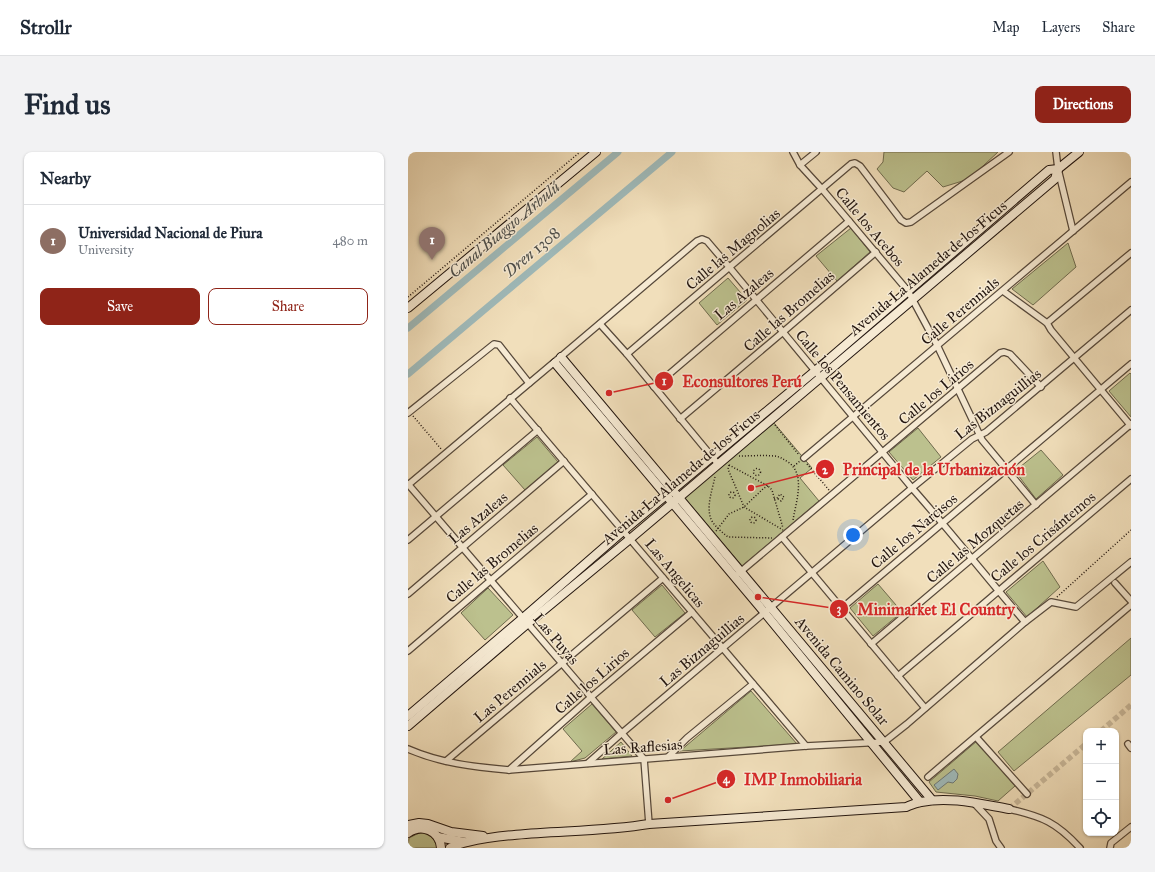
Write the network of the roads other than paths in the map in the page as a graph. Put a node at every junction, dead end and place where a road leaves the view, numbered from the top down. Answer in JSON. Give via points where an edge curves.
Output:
{"nodes":[{"id":1,"x":596,"y":152,"type":"edge"},
{"id":2,"x":793,"y":152,"type":"edge"},
{"id":3,"x":816,"y":152,"type":"edge"},
{"id":4,"x":1009,"y":152,"type":"edge"},
{"id":5,"x":1056,"y":152,"type":"edge"},
{"id":6,"x":1079,"y":152,"type":"edge"},
{"id":7,"x":800,"y":164,"type":"junction"},
{"id":8,"x":1058,"y":169,"type":"junction"},
{"id":9,"x":1131,"y":182,"type":"edge"},
{"id":10,"x":822,"y":189,"type":"junction"},
{"id":11,"x":849,"y":221,"type":"junction"},
{"id":12,"x":1073,"y":231,"type":"junction"},
{"id":13,"x":876,"y":252,"type":"junction"},
{"id":14,"x":1131,"y":253,"type":"edge"},
{"id":15,"x":730,"y":268,"type":"junction"},
{"id":16,"x":908,"y":291,"type":"junction"},
{"id":17,"x":1003,"y":291,"type":"junction"},
{"id":18,"x":913,"y":299,"type":"junction"},
{"id":19,"x":756,"y":300,"type":"junction"},
{"id":20,"x":408,"y":308,"type":"edge"},
{"id":21,"x":1131,"y":310,"type":"edge"},
{"id":22,"x":1048,"y":323,"type":"junction"},
{"id":23,"x":600,"y":324,"type":"junction"},
{"id":24,"x":783,"y":332,"type":"junction"},
{"id":25,"x":937,"y":345,"type":"junction"},
{"id":26,"x":627,"y":354,"type":"junction"},
{"id":27,"x":561,"y":357,"type":"junction"},
{"id":28,"x":1074,"y":358,"type":"junction"},
{"id":29,"x":555,"y":363,"type":"junction"},
{"id":30,"x":1131,"y":364,"type":"edge"},
{"id":31,"x":818,"y":374,"type":"junction"},
{"id":32,"x":529,"y":383,"type":"junction"},
{"id":33,"x":654,"y":387,"type":"junction"},
{"id":34,"x":1041,"y":387,"type":"junction"},
{"id":35,"x":958,"y":389,"type":"junction"},
{"id":36,"x":1100,"y":390,"type":"junction"},
{"id":37,"x":510,"y":398,"type":"junction"},
{"id":38,"x":409,"y":413,"type":"edge"},
{"id":39,"x":853,"y":417,"type":"junction"},
{"id":40,"x":680,"y":419,"type":"junction"},
{"id":41,"x":1131,"y":425,"type":"edge"},
{"id":42,"x":538,"y":430,"type":"junction"},
{"id":43,"x":980,"y":435,"type":"junction"},
{"id":44,"x":882,"y":452,"type":"junction"},
{"id":45,"x":712,"y":457,"type":"junction"},
{"id":46,"x":803,"y":458,"type":"road end"},
{"id":47,"x":564,"y":461,"type":"junction"},
{"id":48,"x":717,"y":468,"type":"junction"},
{"id":49,"x":1006,"y":470,"type":"junction"},
{"id":50,"x":1131,"y":479,"type":"edge"},
{"id":51,"x":408,"y":485,"type":"edge"},
{"id":52,"x":912,"y":488,"type":"junction"},
{"id":53,"x":672,"y":490,"type":"junction"},
{"id":54,"x":592,"y":494,"type":"junction"},
{"id":55,"x":666,"y":496,"type":"junction"},
{"id":56,"x":679,"y":497,"type":"junction"},
{"id":57,"x":672,"y":503,"type":"junction"},
{"id":58,"x":1036,"y":505,"type":"junction"},
{"id":59,"x":436,"y":517,"type":"junction"},
{"id":60,"x":943,"y":523,"type":"junction"},
{"id":61,"x":623,"y":531,"type":"junction"},
{"id":62,"x":782,"y":537,"type":"junction"},
{"id":63,"x":630,"y":539,"type":"junction"},
{"id":64,"x":408,"y":540,"type":"edge"},
{"id":65,"x":462,"y":548,"type":"junction"},
{"id":66,"x":972,"y":559,"type":"junction"},
{"id":67,"x":1131,"y":562,"type":"edge"},
{"id":68,"x":812,"y":572,"type":"junction"},
{"id":69,"x":737,"y":574,"type":"junction"},
{"id":70,"x":663,"y":578,"type":"junction"},
{"id":71,"x":490,"y":580,"type":"junction"},
{"id":72,"x":1115,"y":583,"type":"dead end"},
{"id":73,"x":998,"y":591,"type":"junction"},
{"id":74,"x":408,"y":594,"type":"edge"},
{"id":75,"x":1131,"y":601,"type":"edge"},
{"id":76,"x":1131,"y":605,"type":"edge"},
{"id":77,"x":842,"y":608,"type":"junction"},
{"id":78,"x":768,"y":610,"type":"junction"},
{"id":79,"x":692,"y":612,"type":"junction"},
{"id":80,"x":525,"y":621,"type":"junction"},
{"id":81,"x":1026,"y":622,"type":"junction"},
{"id":82,"x":871,"y":644,"type":"junction"},
{"id":83,"x":723,"y":648,"type":"junction"},
{"id":84,"x":408,"y":651,"type":"edge"},
{"id":85,"x":561,"y":663,"type":"junction"},
{"id":86,"x":898,"y":676,"type":"junction"},
{"id":87,"x":753,"y":684,"type":"junction"},
{"id":88,"x":590,"y":698,"type":"junction"},
{"id":89,"x":925,"y":708,"type":"junction"},
{"id":90,"x":408,"y":716,"type":"edge"},
{"id":91,"x":408,"y":726,"type":"edge"},
{"id":92,"x":622,"y":733,"type":"junction"},
{"id":93,"x":976,"y":737,"type":"junction"},
{"id":94,"x":884,"y":742,"type":"junction"},
{"id":95,"x":873,"y":743,"type":"junction"},
{"id":96,"x":806,"y":746,"type":"junction"},
{"id":97,"x":408,"y":749,"type":"edge"},
{"id":98,"x":668,"y":757,"type":"junction"},
{"id":99,"x":644,"y":759,"type":"junction"},
{"id":100,"x":446,"y":761,"type":"junction"},
{"id":101,"x":588,"y":763,"type":"junction"},
{"id":102,"x":509,"y":770,"type":"junction"},
{"id":103,"x":928,"y":777,"type":"dead end"},
{"id":104,"x":1027,"y":794,"type":"dead end"},
{"id":105,"x":932,"y":800,"type":"junction"},
{"id":106,"x":920,"y":802,"type":"junction"},
{"id":107,"x":974,"y":803,"type":"junction"},
{"id":108,"x":1009,"y":809,"type":"joint"},
{"id":109,"x":649,"y":824,"type":"junction"},
{"id":110,"x":1131,"y":827,"type":"edge"},
{"id":111,"x":410,"y":829,"type":"edge"},
{"id":112,"x":438,"y":837,"type":"junction"},
{"id":113,"x":493,"y":838,"type":"junction"},
{"id":114,"x":465,"y":842,"type":"junction"},
{"id":115,"x":442,"y":848,"type":"edge"},
{"id":116,"x":450,"y":848,"type":"edge"},
{"id":117,"x":1001,"y":848,"type":"edge"},
{"id":118,"x":1080,"y":848,"type":"edge"},
{"id":119,"x":1110,"y":848,"type":"edge"}],
"edges":[{"from":1,"to":20,"type":"street"},
{"from":2,"to":7,"type":"street","name":"Calle los Acebos"},
{"from":3,"to":7,"type":"street"},
{"from":4,"to":10,"type":"street","name":"Calle las Magnolias","via":[[912,222],[906,223],[901,220],[860,166],[855,163]]},
{"from":5,"to":8,"type":"street"},
{"from":6,"to":8,"type":"street","name":"Avenida La Alameda de los Ficus"},
{"from":7,"to":10,"type":"street","name":"Calle los Acebos"},
{"from":8,"to":12,"type":"street"},
{"from":8,"to":16,"type":"street","name":"Avenida La Alameda de los Ficus","via":[[1049,170]]},
{"from":8,"to":18,"type":"street","name":"Avenida La Alameda de los Ficus","via":[[1055,179]]},
{"from":9,"to":12,"type":"street","name":"Calle Perennials"},
{"from":10,"to":11,"type":"street","name":"Calle los Acebos"},
{"from":10,"to":15,"type":"street","name":"Calle las Magnolias"},
{"from":11,"to":13,"type":"street","name":"Calle los Acebos"},
{"from":11,"to":19,"type":"street","name":"Las Azaleas"},
{"from":12,"to":17,"type":"street","name":"Calle Perennials"},
{"from":13,"to":16,"type":"street","name":"Calle los Acebos"},
{"from":13,"to":24,"type":"street","name":"Calle las Bromelias"},
{"from":14,"to":22,"type":"street"},
{"from":15,"to":19,"type":"street","name":"Calle los Pensamientos"},
{"from":15,"to":23,"type":"street","name":"Calle los Pensamientos","via":[[707,241],[697,241]]},
{"from":15,"to":26,"type":"street","name":"Calle las Magnolias"},
{"from":16,"to":18,"type":"street","name":"Calle los Acebos"},
{"from":16,"to":31,"type":"street","name":"Avenida La Alameda de los Ficus"},
{"from":17,"to":22,"type":"street"},
{"from":17,"to":25,"type":"street","name":"Calle Perennials"},
{"from":18,"to":25,"type":"street","name":"Calle los Acebos"},
{"from":18,"to":31,"type":"street","name":"Avenida La Alameda de los Ficus"},
{"from":19,"to":24,"type":"street","name":"Calle los Pensamientos"},
{"from":19,"to":33,"type":"street","name":"Las Azaleas"},
{"from":21,"to":28,"type":"street","name":"Las Biznaguillias"},
{"from":22,"to":28,"type":"street"},
{"from":23,"to":26,"type":"street"},
{"from":23,"to":27,"type":"street"},
{"from":24,"to":31,"type":"street","name":"Calle los Pensamientos"},
{"from":24,"to":40,"type":"street","name":"Calle las Bromelias"},
{"from":25,"to":35,"type":"street","name":"Calle los Acebos"},
{"from":25,"to":39,"type":"street","name":"Calle Perennials"},
{"from":26,"to":33,"type":"street"},
{"from":27,"to":29,"type":"street"},
{"from":27,"to":53,"type":"street","name":"Avenida Camino Solar"},
{"from":28,"to":34,"type":"street","name":"Las Biznaguillias"},
{"from":28,"to":36,"type":"street"},
{"from":29,"to":32,"type":"street"},
{"from":29,"to":55,"type":"street","name":"Avenida Camino Solar"},
{"from":30,"to":36,"type":"street","name":"Calle los Narcisos"},
{"from":31,"to":39,"type":"street","name":"Calle los Pensamientos"},
{"from":31,"to":45,"type":"street","name":"Avenida La Alameda de los Ficus"},
{"from":31,"to":48,"type":"street","name":"Avenida La Alameda de los Ficus"},
{"from":32,"to":37,"type":"street"},
{"from":32,"to":38,"type":"street","via":[[499,345],[494,344]]},
{"from":33,"to":40,"type":"street"},
{"from":34,"to":35,"type":"street","name":"Calle los Lirios","via":[[1010,354],[1004,352]]},
{"from":34,"to":43,"type":"street","name":"Las Biznaguillias"},
{"from":35,"to":43,"type":"street","name":"Calle los Acebos"},
{"from":35,"to":44,"type":"street","name":"Calle los Lirios"},
{"from":36,"to":41,"type":"street"},
{"from":36,"to":49,"type":"street","name":"Calle los Narcisos"},
{"from":37,"to":42,"type":"street","name":"Las Angelicas"},
{"from":37,"to":51,"type":"street"},
{"from":39,"to":44,"type":"street","name":"Calle los Pensamientos"},
{"from":39,"to":46,"type":"street","name":"Calle Perennials"},
{"from":40,"to":45,"type":"street"},
{"from":41,"to":58,"type":"street","name":"Calle las Mozquetas"},
{"from":42,"to":47,"type":"street","name":"Las Angelicas"},
{"from":42,"to":59,"type":"street"},
{"from":43,"to":49,"type":"street","name":"Calle los Acebos"},
{"from":43,"to":52,"type":"street","name":"Las Biznaguillias"},
{"from":44,"to":52,"type":"street","name":"Calle los Pensamientos"},
{"from":44,"to":62,"type":"street","name":"Calle los Lirios"},
{"from":45,"to":48,"type":"street"},
{"from":45,"to":53,"type":"street","name":"Avenida La Alameda de los Ficus"},
{"from":47,"to":54,"type":"street","name":"Las Angelicas"},
{"from":47,"to":65,"type":"street","name":"Las Azaleas"},
{"from":48,"to":56,"type":"street","name":"Avenida La Alameda de los Ficus"},
{"from":49,"to":58,"type":"street","name":"Calle los Acebos"},
{"from":49,"to":60,"type":"street","name":"Calle los Narcisos"},
{"from":50,"to":73,"type":"street","name":"Calle los Crisántemos"},
{"from":51,"to":59,"type":"street","name":"Las Puyas"},
{"from":52,"to":60,"type":"street","name":"Calle los Pensamientos"},
{"from":52,"to":68,"type":"street","name":"Las Biznaguillias"},
{"from":53,"to":55,"type":"street","name":"Avenida La Alameda de los Ficus"},
{"from":53,"to":56,"type":"street","name":"Avenida Camino Solar"},
{"from":54,"to":61,"type":"street","name":"Las Angelicas"},
{"from":54,"to":71,"type":"street","name":"Calle las Bromelias"},
{"from":55,"to":57,"type":"street","name":"Avenida Camino Solar"},
{"from":55,"to":61,"type":"street","name":"Avenida La Alameda de los Ficus"},
{"from":56,"to":57,"type":"street","name":"Avenida La Alameda de los Ficus"},
{"from":56,"to":69,"type":"street","name":"Avenida Camino Solar"},
{"from":57,"to":63,"type":"street","name":"Avenida La Alameda de los Ficus"},
{"from":57,"to":69,"type":"street","name":"Avenida Camino Solar"},
{"from":58,"to":66,"type":"street","name":"Calle las Mozquetas"},
{"from":59,"to":64,"type":"street"},
{"from":59,"to":65,"type":"street","name":"Las Puyas"},
{"from":60,"to":66,"type":"street","name":"Calle los Pensamientos"},
{"from":60,"to":77,"type":"street","name":"Calle los Narcisos"},
{"from":61,"to":63,"type":"street","name":"Las Angelicas"},
{"from":61,"to":80,"type":"street","name":"Avenida La Alameda de los Ficus"},
{"from":62,"to":68,"type":"street"},
{"from":62,"to":69,"type":"street","name":"Calle los Lirios"},
{"from":63,"to":70,"type":"street","name":"Las Angelicas"},
{"from":63,"to":80,"type":"street","name":"Avenida La Alameda de los Ficus"},
{"from":65,"to":71,"type":"street","name":"Las Puyas"},
{"from":65,"to":74,"type":"street","name":"Las Azaleas"},
{"from":66,"to":73,"type":"street","name":"Calle los Pensamientos"},
{"from":66,"to":82,"type":"street","name":"Calle las Mozquetas"},
{"from":67,"to":81,"type":"street","via":[[1076,607],[1051,602]]},
{"from":68,"to":77,"type":"street"},
{"from":68,"to":78,"type":"street","name":"Las Biznaguillias"},
{"from":69,"to":78,"type":"street","name":"Avenida Camino Solar"},
{"from":70,"to":79,"type":"street","name":"Las Angelicas"},
{"from":70,"to":85,"type":"street","name":"Las Perennials"},
{"from":71,"to":80,"type":"street","name":"Las Puyas"},
{"from":71,"to":84,"type":"street","name":"Calle las Bromelias"},
{"from":72,"to":75,"type":"street"},
{"from":73,"to":81,"type":"street","name":"Calle los Pensamientos"},
{"from":73,"to":86,"type":"street","name":"Calle los Crisántemos"},
{"from":76,"to":93,"type":"street"},
{"from":77,"to":82,"type":"street"},
{"from":78,"to":83,"type":"street","name":"Las Biznaguillias"},
{"from":78,"to":94,"type":"street","name":"Avenida Camino Solar"},
{"from":78,"to":95,"type":"street","name":"Avenida Camino Solar"},
{"from":79,"to":83,"type":"street","name":"Las Angelicas"},
{"from":79,"to":88,"type":"street","name":"Calle los Lirios"},
{"from":80,"to":85,"type":"street","name":"Las Puyas"},
{"from":80,"to":90,"type":"street","name":"Avenida La Alameda de los Ficus"},
{"from":80,"to":91,"type":"street","name":"Avenida La Alameda de los Ficus"},
{"from":81,"to":89,"type":"street"},
{"from":82,"to":86,"type":"street"},
{"from":83,"to":87,"type":"street","name":"Las Angelicas"},
{"from":83,"to":92,"type":"street","name":"Las Biznaguillias"},
{"from":85,"to":88,"type":"street","name":"Las Puyas"},
{"from":85,"to":100,"type":"street","name":"Las Perennials"},
{"from":86,"to":89,"type":"street"},
{"from":87,"to":96,"type":"street","name":"Las Angelicas"},
{"from":87,"to":98,"type":"street","via":[[687,738]]},
{"from":88,"to":92,"type":"street","name":"Las Puyas"},
{"from":88,"to":102,"type":"street","name":"Calle los Lirios"},
{"from":89,"to":94,"type":"street"},
{"from":92,"to":99,"type":"street","name":"Las Puyas"},
{"from":92,"to":101,"type":"street","name":"Las Biznaguillias"},
{"from":93,"to":103,"type":"street"},
{"from":93,"to":104,"type":"street"},
{"from":94,"to":95,"type":"street","name":"Las Raflesias"},
{"from":94,"to":105,"type":"street","name":"Avenida Camino Solar"},
{"from":95,"to":96,"type":"street","name":"Las Raflesias"},
{"from":95,"to":106,"type":"street","name":"Avenida Camino Solar"},
{"from":96,"to":98,"type":"street","name":"Las Raflesias"},
{"from":97,"to":100,"type":"street","name":"Las Raflesias"},
{"from":98,"to":99,"type":"street","name":"Las Raflesias"},
{"from":99,"to":101,"type":"street","name":"Las Raflesias"},
{"from":99,"to":109,"type":"street"},
{"from":100,"to":102,"type":"street","name":"Las Raflesias"},
{"from":101,"to":102,"type":"street","name":"Las Raflesias"},
{"from":105,"to":106,"type":"street"},
{"from":105,"to":107,"type":"street"},
{"from":106,"to":109,"type":"street","via":[[906,807]]},
{"from":107,"to":108,"type":"street"},
{"from":107,"to":117,"type":"street","via":[[989,819]]},
{"from":108,"to":118,"type":"street","via":[[1049,821],[1059,827]]},
{"from":109,"to":113,"type":"street"},
{"from":110,"to":119,"type":"street","via":[[1111,843]]},
{"from":111,"to":112,"type":"street","via":[[427,829]]},
{"from":111,"to":113,"type":"street","via":[[419,823],[451,832]]},
{"from":112,"to":114,"type":"street"},
{"from":112,"to":115,"type":"street"},
{"from":113,"to":114,"type":"street"},
{"from":114,"to":116,"type":"street"}]}
